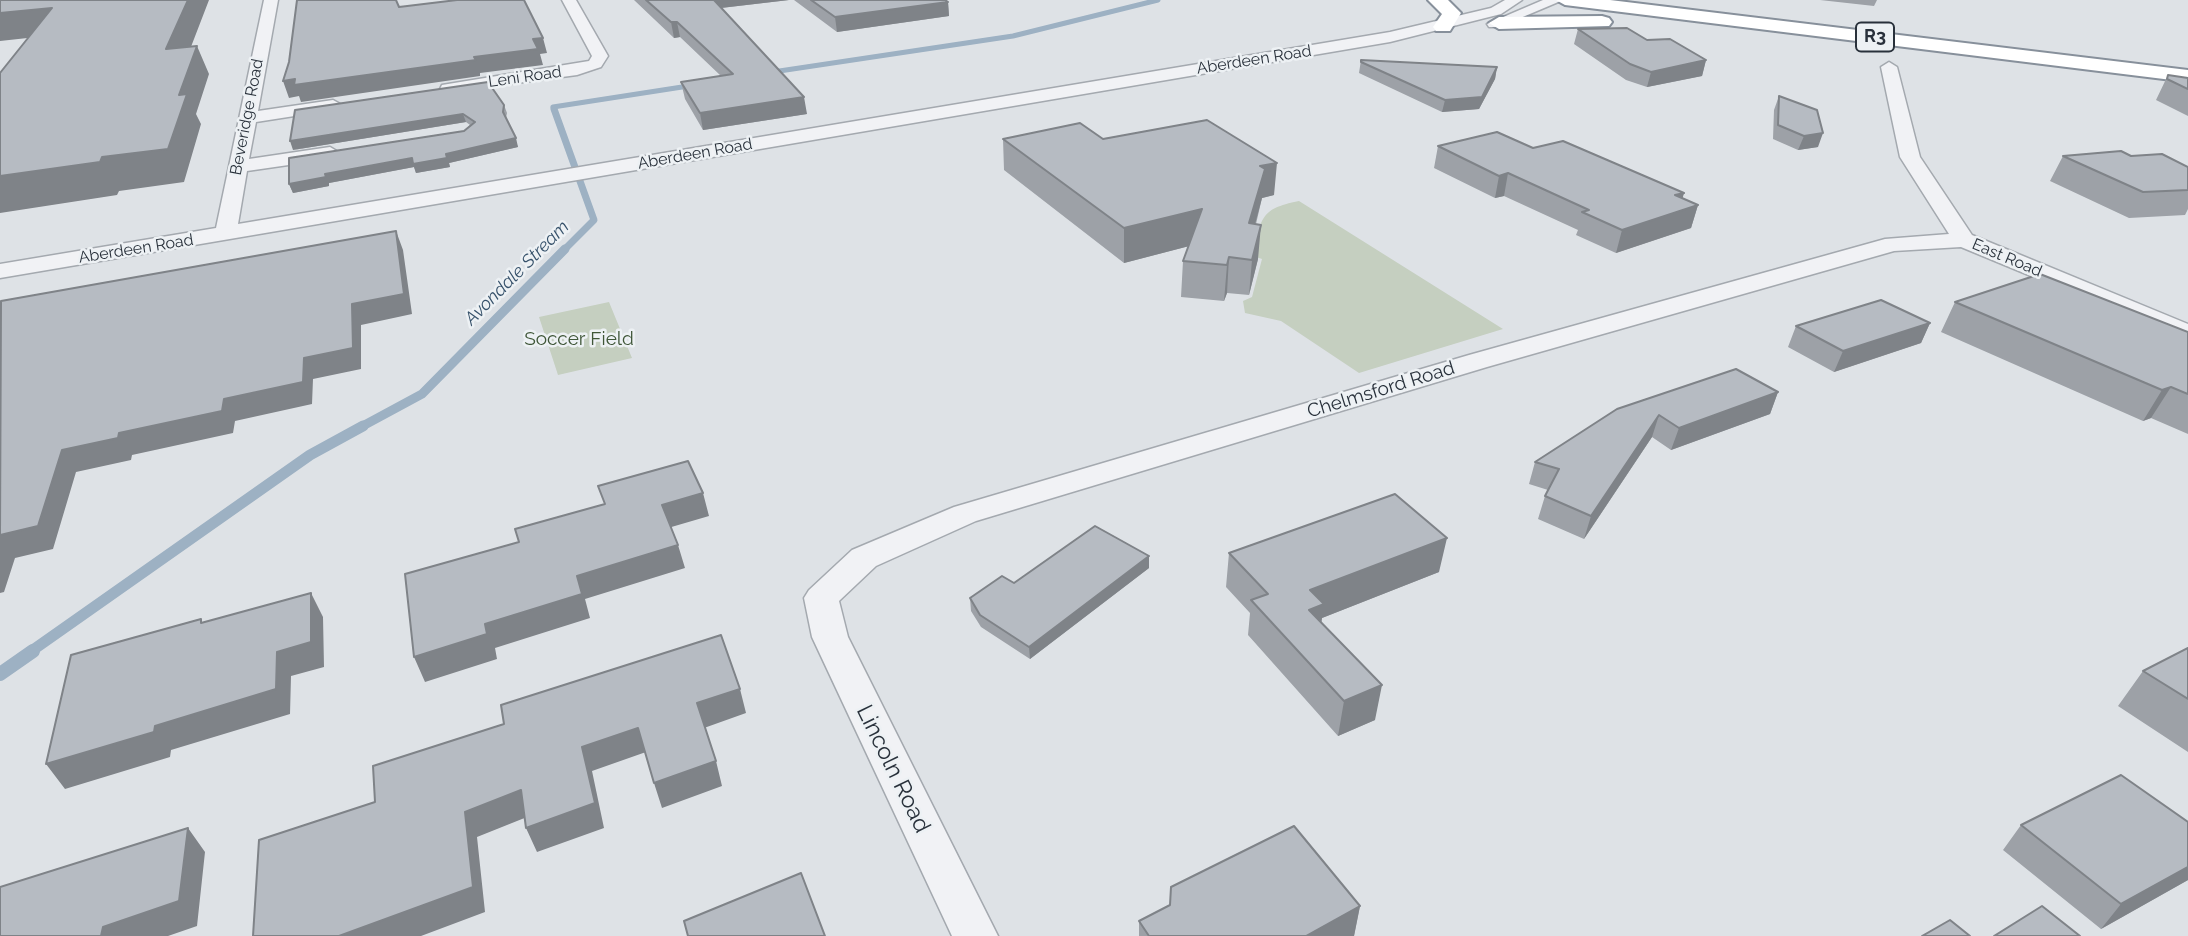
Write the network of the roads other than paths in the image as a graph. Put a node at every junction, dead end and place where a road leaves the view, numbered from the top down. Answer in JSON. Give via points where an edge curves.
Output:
{"nodes":[{"id":1,"x":271,"y":0,"type":"edge"},
{"id":2,"x":569,"y":0,"type":"edge"},
{"id":3,"x":1437,"y":0,"type":"edge"},
{"id":4,"x":1515,"y":0,"type":"edge"},
{"id":5,"x":1556,"y":0,"type":"edge"},
{"id":6,"x":1566,"y":0,"type":"edge"},
{"id":7,"x":1630,"y":0,"type":"edge"},
{"id":8,"x":1719,"y":19,"type":"junction"},
{"id":9,"x":1499,"y":23,"type":"junction"},
{"id":10,"x":1443,"y":27,"type":"junction"},
{"id":11,"x":1390,"y":37,"type":"junction"},
{"id":12,"x":1889,"y":67,"type":"dead end"},
{"id":13,"x":2188,"y":76,"type":"edge"},
{"id":14,"x":426,"y":92,"type":"edge"},
{"id":15,"x":357,"y":102,"type":"edge"},
{"id":16,"x":247,"y":118,"type":"junction"},
{"id":17,"x":345,"y":150,"type":"edge"},
{"id":18,"x":237,"y":167,"type":"junction"},
{"id":19,"x":225,"y":235,"type":"junction"},
{"id":20,"x":1964,"y":240,"type":"junction"},
{"id":21,"x":0,"y":271,"type":"edge"},
{"id":22,"x":2188,"y":333,"type":"edge"},
{"id":23,"x":821,"y":598,"type":"joint"},
{"id":24,"x":975,"y":936,"type":"edge"}],
"edges":[{"from":1,"to":16,"type":"street","name":"Beveridge Road"},
{"from":2,"to":14,"type":"street","name":"Leni Road","via":[[600,56],[595,64]]},
{"from":3,"to":10,"type":"highway","via":[[1452,13]]},
{"from":4,"to":10,"type":"street","name":"Aberdeen Road","via":[[1496,11]]},
{"from":5,"to":9,"type":"street","name":"Aberdeen Road"},
{"from":6,"to":8,"type":"highway","number":"R3"},
{"from":7,"to":8,"type":"highway"},
{"from":8,"to":9,"type":"highway"},
{"from":8,"to":13,"type":"highway","number":"R3"},
{"from":9,"to":11,"type":"street","name":"Aberdeen Road"},
{"from":10,"to":11,"type":"street","name":"Aberdeen Road"},
{"from":11,"to":19,"type":"street","name":"Aberdeen Road"},
{"from":12,"to":20,"type":"street","name":"East Road","via":[[1910,157]]},
{"from":15,"to":16,"type":"street"},
{"from":16,"to":18,"type":"street","name":"Beveridge Road"},
{"from":17,"to":18,"type":"street"},
{"from":18,"to":19,"type":"street","name":"Beveridge Road"},
{"from":19,"to":21,"type":"street","name":"Aberdeen Road"},
{"from":20,"to":22,"type":"street","name":"East Road"},
{"from":20,"to":23,"type":"street","name":"Chelmsford Road","via":[[1892,244],[965,514],[864,558]]},
{"from":23,"to":24,"type":"street","name":"Lincoln Road","via":[[830,637]]}]}
